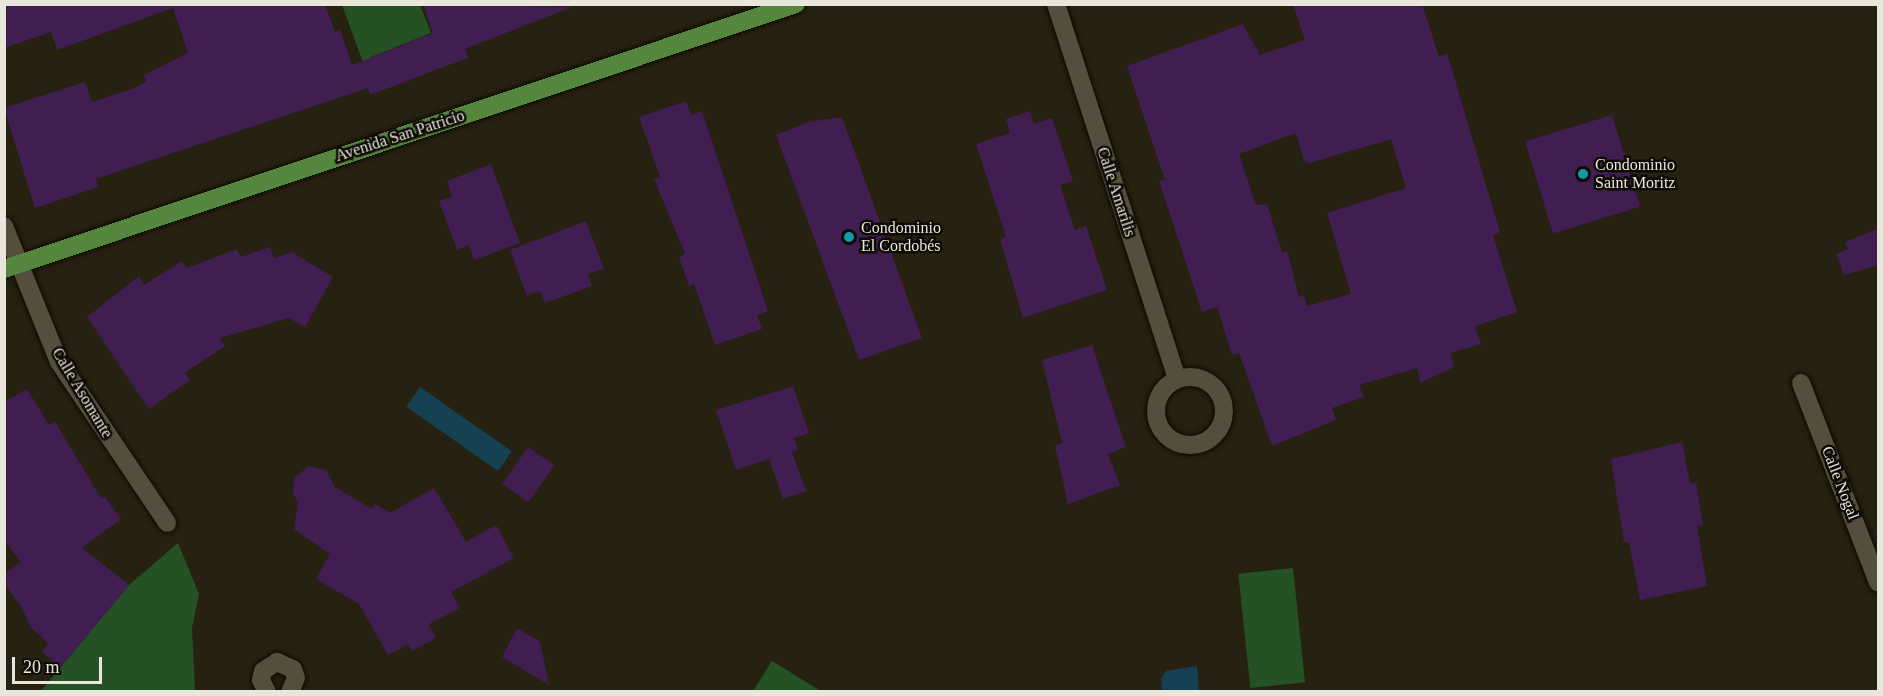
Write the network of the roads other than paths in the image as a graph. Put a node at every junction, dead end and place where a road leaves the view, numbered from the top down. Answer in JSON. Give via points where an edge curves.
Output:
{"nodes":[{"id":1,"x":796,"y":4,"type":"edge"},
{"id":2,"x":1056,"y":4,"type":"edge"},
{"id":3,"x":4,"y":226,"type":"edge"},
{"id":4,"x":12,"y":266,"type":"edge"},
{"id":5,"x":1176,"y":380,"type":"dead end"},
{"id":6,"x":1801,"y":383,"type":"dead end"},
{"id":7,"x":168,"y":524,"type":"dead end"},
{"id":8,"x":1878,"y":583,"type":"edge"},
{"id":9,"x":267,"y":692,"type":"edge"},
{"id":10,"x":290,"y":692,"type":"edge"}],
"edges":[{"from":1,"to":4,"type":"main road","name":"Avenida San Patricio"},
{"from":2,"to":5,"type":"street","name":"Calle Amarilis"},
{"from":3,"to":4,"type":"street","name":"Calle Asomante"},
{"from":4,"to":7,"type":"street","name":"Calle Asomante","via":[[59,362]]},
{"from":6,"to":8,"type":"street","name":"Calle Nogal"},
{"from":9,"to":10,"type":"street","via":[[261,680],[263,671],[277,662],[293,669],[296,678]]}]}
